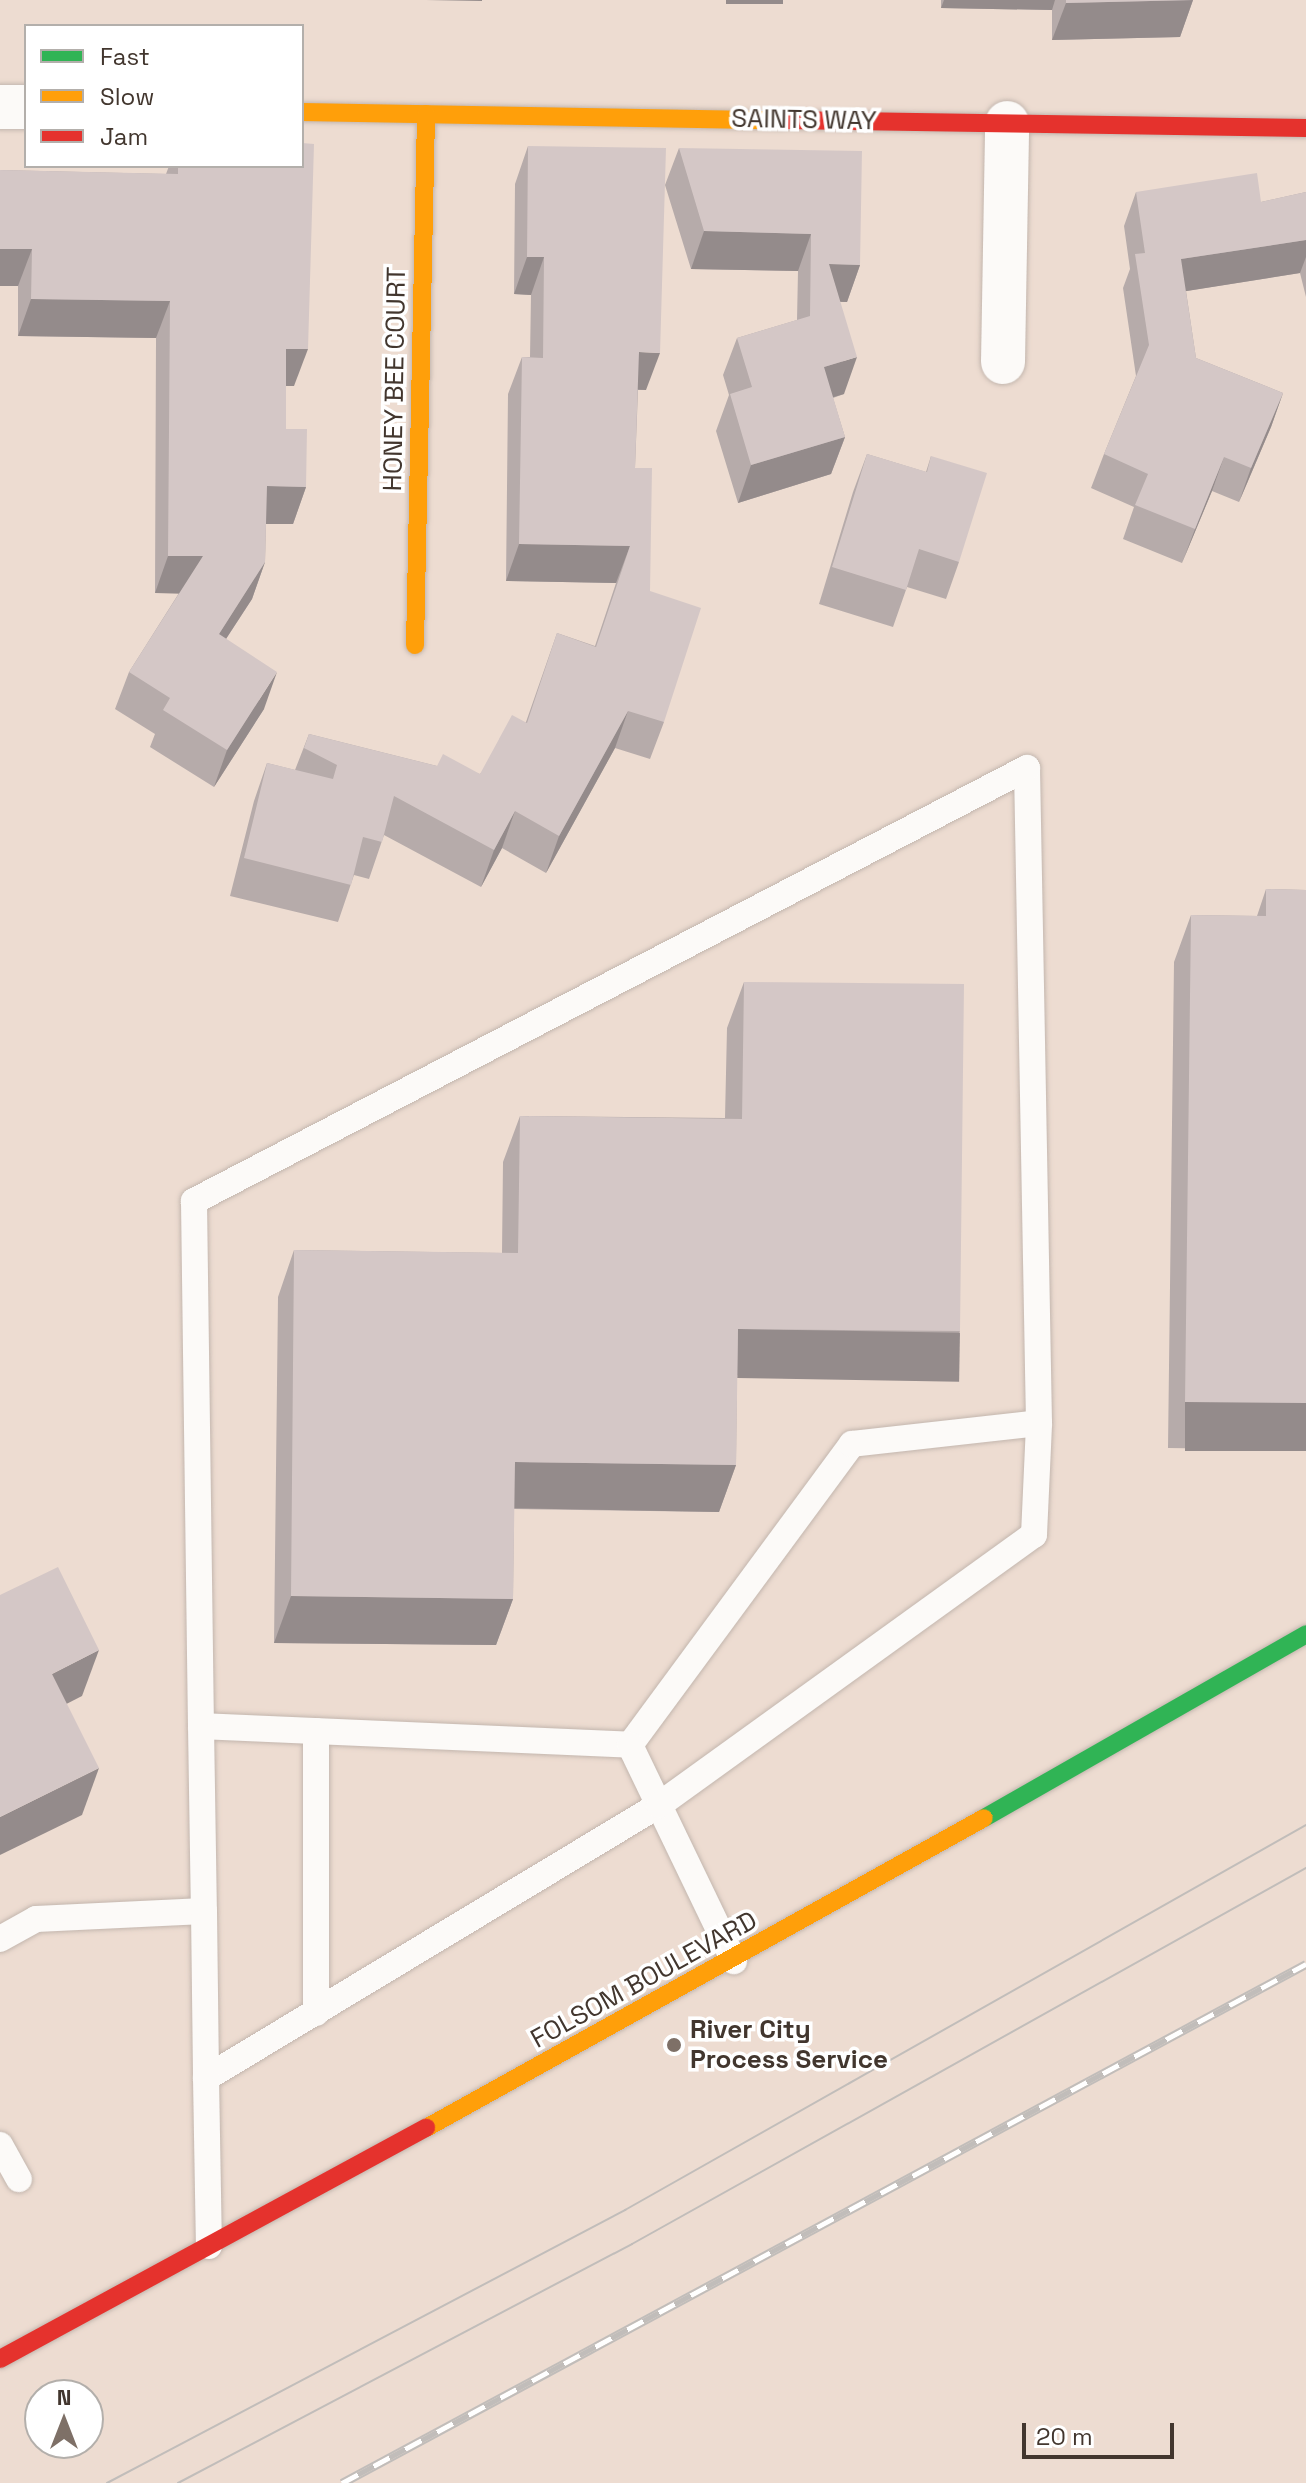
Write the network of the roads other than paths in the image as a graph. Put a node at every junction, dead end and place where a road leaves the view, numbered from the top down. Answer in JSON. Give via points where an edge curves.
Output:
{"nodes":[{"id":1,"x":0,"y":107,"type":"edge"},
{"id":2,"x":24,"y":107,"type":"edge"},
{"id":3,"x":304,"y":112,"type":"edge"},
{"id":4,"x":426,"y":114,"type":"junction"},
{"id":5,"x":1007,"y":123,"type":"junction"},
{"id":6,"x":1306,"y":128,"type":"edge"},
{"id":7,"x":1003,"y":362,"type":"dead end"},
{"id":8,"x":415,"y":645,"type":"dead end"},
{"id":9,"x":1039,"y":1423,"type":"junction"},
{"id":10,"x":1306,"y":1634,"type":"edge"},
{"id":11,"x":201,"y":1726,"type":"junction"},
{"id":12,"x":316,"y":1731,"type":"junction"},
{"id":13,"x":630,"y":1745,"type":"junction"},
{"id":14,"x":659,"y":1805,"type":"junction"},
{"id":15,"x":204,"y":1911,"type":"junction"},
{"id":16,"x":0,"y":1939,"type":"edge"},
{"id":17,"x":734,"y":1961,"type":"junction"},
{"id":18,"x":316,"y":2013,"type":"junction"},
{"id":19,"x":206,"y":2078,"type":"junction"},
{"id":20,"x":0,"y":2145,"type":"edge"},
{"id":21,"x":19,"y":2179,"type":"dead end"},
{"id":22,"x":209,"y":2246,"type":"junction"},
{"id":23,"x":0,"y":2359,"type":"edge"}],
"edges":[{"from":1,"to":2,"type":"street"},
{"from":3,"to":4,"type":"street","name":"SAINTS WAY"},
{"from":4,"to":5,"type":"street","name":"SAINTS WAY"},
{"from":4,"to":8,"type":"street","name":"HONEY BEE COURT"},
{"from":5,"to":6,"type":"street","name":"SAINTS WAY"},
{"from":5,"to":7,"type":"street"},
{"from":9,"to":11,"type":"lane","via":[[1027,768],[194,1201]]},
{"from":9,"to":13,"type":"lane","via":[[852,1444]]},
{"from":9,"to":14,"type":"lane","via":[[1034,1535]]},
{"from":10,"to":17,"type":"street","name":"FOLSOM BOULEVARD"},
{"from":11,"to":12,"type":"lane"},
{"from":11,"to":15,"type":"lane"},
{"from":12,"to":13,"type":"lane"},
{"from":12,"to":18,"type":"lane"},
{"from":13,"to":14,"type":"lane"},
{"from":14,"to":17,"type":"lane"},
{"from":14,"to":18,"type":"lane"},
{"from":15,"to":16,"type":"lane","via":[[36,1919]]},
{"from":15,"to":19,"type":"lane"},
{"from":17,"to":22,"type":"street","name":"FOLSOM BOULEVARD"},
{"from":18,"to":19,"type":"lane"},
{"from":19,"to":22,"type":"lane"},
{"from":20,"to":21,"type":"lane"},
{"from":22,"to":23,"type":"street","name":"FOLSOM BOULEVARD"}]}
